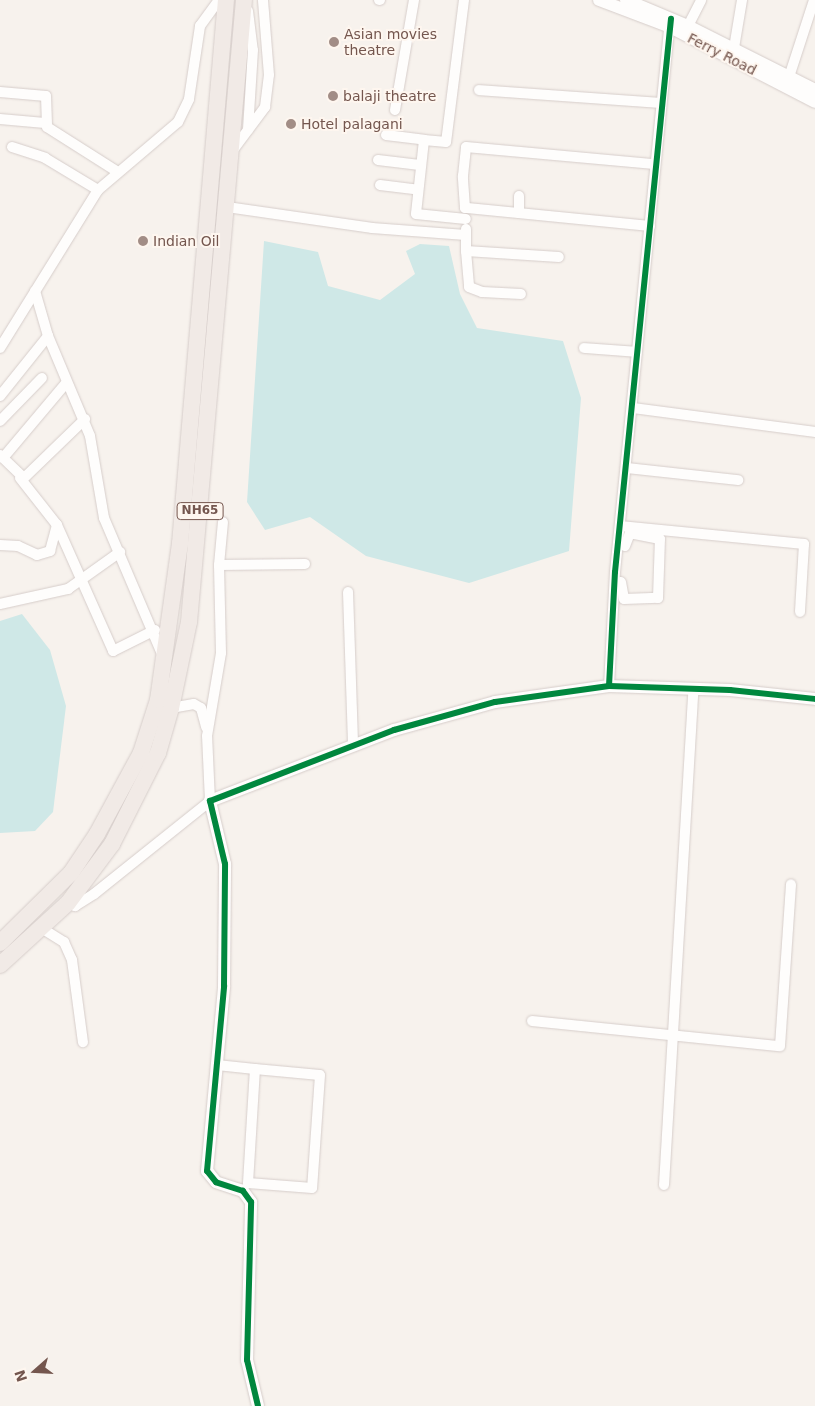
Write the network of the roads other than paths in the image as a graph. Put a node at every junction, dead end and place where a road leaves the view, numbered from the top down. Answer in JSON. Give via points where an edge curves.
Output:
{"nodes":[{"id":1,"x":219,"y":0,"type":"edge"},
{"id":2,"x":226,"y":0,"type":"edge"},
{"id":3,"x":245,"y":0,"type":"edge"},
{"id":4,"x":263,"y":0,"type":"edge"},
{"id":5,"x":414,"y":0,"type":"edge"},
{"id":6,"x":464,"y":0,"type":"edge"},
{"id":7,"x":602,"y":0,"type":"edge"},
{"id":8,"x":626,"y":0,"type":"edge"},
{"id":9,"x":701,"y":0,"type":"edge"},
{"id":10,"x":742,"y":0,"type":"edge"},
{"id":11,"x":814,"y":0,"type":"edge"},
{"id":12,"x":645,"y":4,"type":"edge"},
{"id":13,"x":669,"y":22,"type":"junction"},
{"id":14,"x":688,"y":26,"type":"junction"},
{"id":15,"x":734,"y":48,"type":"junction"},
{"id":16,"x":789,"y":77,"type":"junction"},
{"id":17,"x":479,"y":90,"type":"dead end"},
{"id":18,"x":815,"y":90,"type":"edge"},
{"id":19,"x":0,"y":92,"type":"edge"},
{"id":20,"x":660,"y":102,"type":"junction"},
{"id":21,"x":815,"y":102,"type":"edge"},
{"id":22,"x":395,"y":110,"type":"dead end"},
{"id":23,"x":0,"y":119,"type":"edge"},
{"id":24,"x":45,"y":123,"type":"junction"},
{"id":25,"x":248,"y":132,"type":"junction"},
{"id":26,"x":386,"y":135,"type":"dead end"},
{"id":27,"x":424,"y":140,"type":"junction"},
{"id":28,"x":12,"y":147,"type":"dead end"},
{"id":29,"x":233,"y":150,"type":"junction"},
{"id":30,"x":378,"y":160,"type":"dead end"},
{"id":31,"x":654,"y":164,"type":"junction"},
{"id":32,"x":420,"y":165,"type":"junction"},
{"id":33,"x":118,"y":172,"type":"junction"},
{"id":34,"x":380,"y":185,"type":"dead end"},
{"id":35,"x":98,"y":190,"type":"junction"},
{"id":36,"x":418,"y":190,"type":"junction"},
{"id":37,"x":519,"y":196,"type":"dead end"},
{"id":38,"x":227,"y":207,"type":"junction"},
{"id":39,"x":465,"y":208,"type":"junction"},
{"id":40,"x":519,"y":213,"type":"junction"},
{"id":41,"x":466,"y":219,"type":"junction"},
{"id":42,"x":650,"y":226,"type":"junction"},
{"id":43,"x":466,"y":235,"type":"junction"},
{"id":44,"x":466,"y":251,"type":"junction"},
{"id":45,"x":559,"y":257,"type":"dead end"},
{"id":46,"x":36,"y":291,"type":"junction"},
{"id":47,"x":521,"y":294,"type":"dead end"},
{"id":48,"x":48,"y":336,"type":"junction"},
{"id":49,"x":0,"y":348,"type":"edge"},
{"id":50,"x":584,"y":348,"type":"dead end"},
{"id":51,"x":636,"y":352,"type":"junction"},
{"id":52,"x":42,"y":378,"type":"dead end"},
{"id":53,"x":67,"y":382,"type":"junction"},
{"id":54,"x":0,"y":396,"type":"edge"},
{"id":55,"x":633,"y":408,"type":"junction"},
{"id":56,"x":85,"y":419,"type":"junction"},
{"id":57,"x":0,"y":421,"type":"edge"},
{"id":58,"x":815,"y":432,"type":"edge"},
{"id":59,"x":2,"y":457,"type":"edge"},
{"id":60,"x":627,"y":468,"type":"junction"},
{"id":61,"x":20,"y":478,"type":"junction"},
{"id":62,"x":738,"y":480,"type":"dead end"},
{"id":63,"x":223,"y":522,"type":"dead end"},
{"id":64,"x":56,"y":526,"type":"junction"},
{"id":65,"x":620,"y":526,"type":"junction"},
{"id":66,"x":636,"y":530,"type":"junction"},
{"id":67,"x":622,"y":538,"type":"junction"},
{"id":68,"x":0,"y":545,"type":"edge"},
{"id":69,"x":120,"y":552,"type":"junction"},
{"id":70,"x":304,"y":564,"type":"dead end"},
{"id":71,"x":219,"y":565,"type":"junction"},
{"id":72,"x":82,"y":578,"type":"junction"},
{"id":73,"x":618,"y":582,"type":"junction"},
{"id":74,"x":348,"y":592,"type":"dead end"},
{"id":75,"x":0,"y":604,"type":"edge"},
{"id":76,"x":800,"y":612,"type":"dead end"},
{"id":77,"x":155,"y":630,"type":"junction"},
{"id":78,"x":165,"y":665,"type":"junction"},
{"id":79,"x":609,"y":686,"type":"junction"},
{"id":80,"x":693,"y":690,"type":"junction"},
{"id":81,"x":815,"y":699,"type":"edge"},
{"id":82,"x":171,"y":708,"type":"junction"},
{"id":83,"x":207,"y":736,"type":"junction"},
{"id":84,"x":353,"y":745,"type":"junction"},
{"id":85,"x":210,"y":801,"type":"junction"},
{"id":86,"x":791,"y":884,"type":"dead end"},
{"id":87,"x":68,"y":903,"type":"junction"},
{"id":88,"x":42,"y":929,"type":"junction"},
{"id":89,"x":0,"y":943,"type":"edge"},
{"id":90,"x":0,"y":965,"type":"edge"},
{"id":91,"x":532,"y":1021,"type":"dead end"},
{"id":92,"x":670,"y":1034,"type":"junction"},
{"id":93,"x":83,"y":1042,"type":"dead end"},
{"id":94,"x":217,"y":1065,"type":"junction"},
{"id":95,"x":255,"y":1069,"type":"junction"},
{"id":96,"x":664,"y":1185,"type":"dead end"},
{"id":97,"x":258,"y":1406,"type":"edge"}],
"edges":[{"from":1,"to":33,"type":"street","via":[[200,26],[185,112],[170,132]]},
{"from":2,"to":78,"type":"highway","number":"NH65","via":[[180,544]]},
{"from":3,"to":25,"type":"street","via":[[253,50]]},
{"from":3,"to":29,"type":"highway","number":"NH65"},
{"from":4,"to":25,"type":"street","via":[[268,82],[265,107]]},
{"from":5,"to":22,"type":"street"},
{"from":6,"to":27,"type":"street","via":[[446,142]]},
{"from":7,"to":13,"type":"street","name":"Ferry Road"},
{"from":8,"to":12,"type":"street","name":"Ferry Road"},
{"from":9,"to":14,"type":"street"},
{"from":10,"to":15,"type":"street"},
{"from":11,"to":16,"type":"street"},
{"from":12,"to":13,"type":"street","name":"Ferry Road"},
{"from":13,"to":14,"type":"street","name":"Ferry Road"},
{"from":13,"to":20,"type":"street"},
{"from":13,"to":21,"type":"street","name":"Ferry Road"},
{"from":14,"to":15,"type":"street","name":"Ferry Road"},
{"from":15,"to":16,"type":"street","name":"Ferry Road"},
{"from":16,"to":18,"type":"street","name":"Ferry Road"},
{"from":17,"to":20,"type":"street"},
{"from":19,"to":24,"type":"street","via":[[46,96]]},
{"from":20,"to":31,"type":"street"},
{"from":23,"to":24,"type":"street"},
{"from":24,"to":33,"type":"street","via":[[53,133]]},
{"from":25,"to":29,"type":"street"},
{"from":26,"to":27,"type":"street"},
{"from":27,"to":32,"type":"street"},
{"from":28,"to":35,"type":"street","via":[[45,158]]},
{"from":29,"to":38,"type":"highway","number":"NH65"},
{"from":30,"to":32,"type":"street"},
{"from":31,"to":39,"type":"street","via":[[466,147]]},
{"from":31,"to":42,"type":"street"},
{"from":32,"to":36,"type":"street"},
{"from":33,"to":35,"type":"street"},
{"from":34,"to":36,"type":"street"},
{"from":35,"to":46,"type":"street"},
{"from":36,"to":41,"type":"street","via":[[416,214]]},
{"from":37,"to":40,"type":"street"},
{"from":38,"to":43,"type":"street","via":[[372,228]]},
{"from":38,"to":82,"type":"highway","number":"NH65","via":[[189,622]]},
{"from":39,"to":40,"type":"street"},
{"from":39,"to":41,"type":"street"},
{"from":40,"to":42,"type":"street"},
{"from":41,"to":43,"type":"street"},
{"from":42,"to":51,"type":"street"},
{"from":43,"to":44,"type":"street"},
{"from":44,"to":45,"type":"street"},
{"from":44,"to":47,"type":"street","via":[[468,287],[482,292]]},
{"from":46,"to":48,"type":"street"},
{"from":46,"to":49,"type":"street"},
{"from":48,"to":53,"type":"street"},
{"from":48,"to":54,"type":"street"},
{"from":50,"to":51,"type":"street"},
{"from":51,"to":55,"type":"street"},
{"from":52,"to":57,"type":"street"},
{"from":53,"to":56,"type":"street"},
{"from":53,"to":59,"type":"street"},
{"from":55,"to":58,"type":"street"},
{"from":55,"to":60,"type":"street"},
{"from":56,"to":61,"type":"street","via":[[28,476]]},
{"from":56,"to":69,"type":"street","via":[[104,518]]},
{"from":59,"to":61,"type":"street"},
{"from":60,"to":62,"type":"street"},
{"from":60,"to":65,"type":"street"},
{"from":61,"to":64,"type":"street"},
{"from":63,"to":71,"type":"street"},
{"from":64,"to":68,"type":"street","via":[[50,551],[37,555],[18,546]]},
{"from":64,"to":72,"type":"street"},
{"from":65,"to":66,"type":"street"},
{"from":65,"to":67,"type":"street"},
{"from":66,"to":67,"type":"street"},
{"from":66,"to":73,"type":"street","via":[[660,539],[658,598],[624,599]]},
{"from":66,"to":76,"type":"street","via":[[804,544]]},
{"from":67,"to":73,"type":"street"},
{"from":69,"to":72,"type":"street"},
{"from":69,"to":77,"type":"street"},
{"from":70,"to":71,"type":"street"},
{"from":71,"to":83,"type":"street","via":[[221,653]]},
{"from":72,"to":75,"type":"street","via":[[68,589]]},
{"from":72,"to":77,"type":"street","via":[[113,651]]},
{"from":73,"to":79,"type":"street"},
{"from":74,"to":84,"type":"street"},
{"from":77,"to":78,"type":"street"},
{"from":78,"to":89,"type":"highway","number":"NH65","via":[[141,752],[97,834],[70,873]]},
{"from":79,"to":80,"type":"street"},
{"from":79,"to":84,"type":"street","via":[[495,702]]},
{"from":80,"to":81,"type":"street"},
{"from":80,"to":92,"type":"street"},
{"from":82,"to":83,"type":"street","via":[[187,703],[201,708]]},
{"from":82,"to":87,"type":"highway","number":"NH65","via":[[158,753],[132,808]]},
{"from":83,"to":85,"type":"street"},
{"from":84,"to":85,"type":"street"},
{"from":85,"to":87,"type":"street","via":[[94,894],[75,906]]},
{"from":85,"to":94,"type":"street","via":[[225,864],[224,986]]},
{"from":86,"to":92,"type":"street","via":[[780,1046]]},
{"from":87,"to":88,"type":"highway","number":"NH65"},
{"from":88,"to":90,"type":"highway","number":"NH65"},
{"from":88,"to":93,"type":"street","via":[[64,942],[72,960]]},
{"from":91,"to":92,"type":"street"},
{"from":92,"to":96,"type":"street"},
{"from":94,"to":95,"type":"street"},
{"from":94,"to":97,"type":"street","via":[[207,1171],[216,1182],[243,1191],[251,1202],[247,1360]]},
{"from":95,"to":95,"type":"street","via":[[320,1075],[312,1188],[248,1183]]}]}
